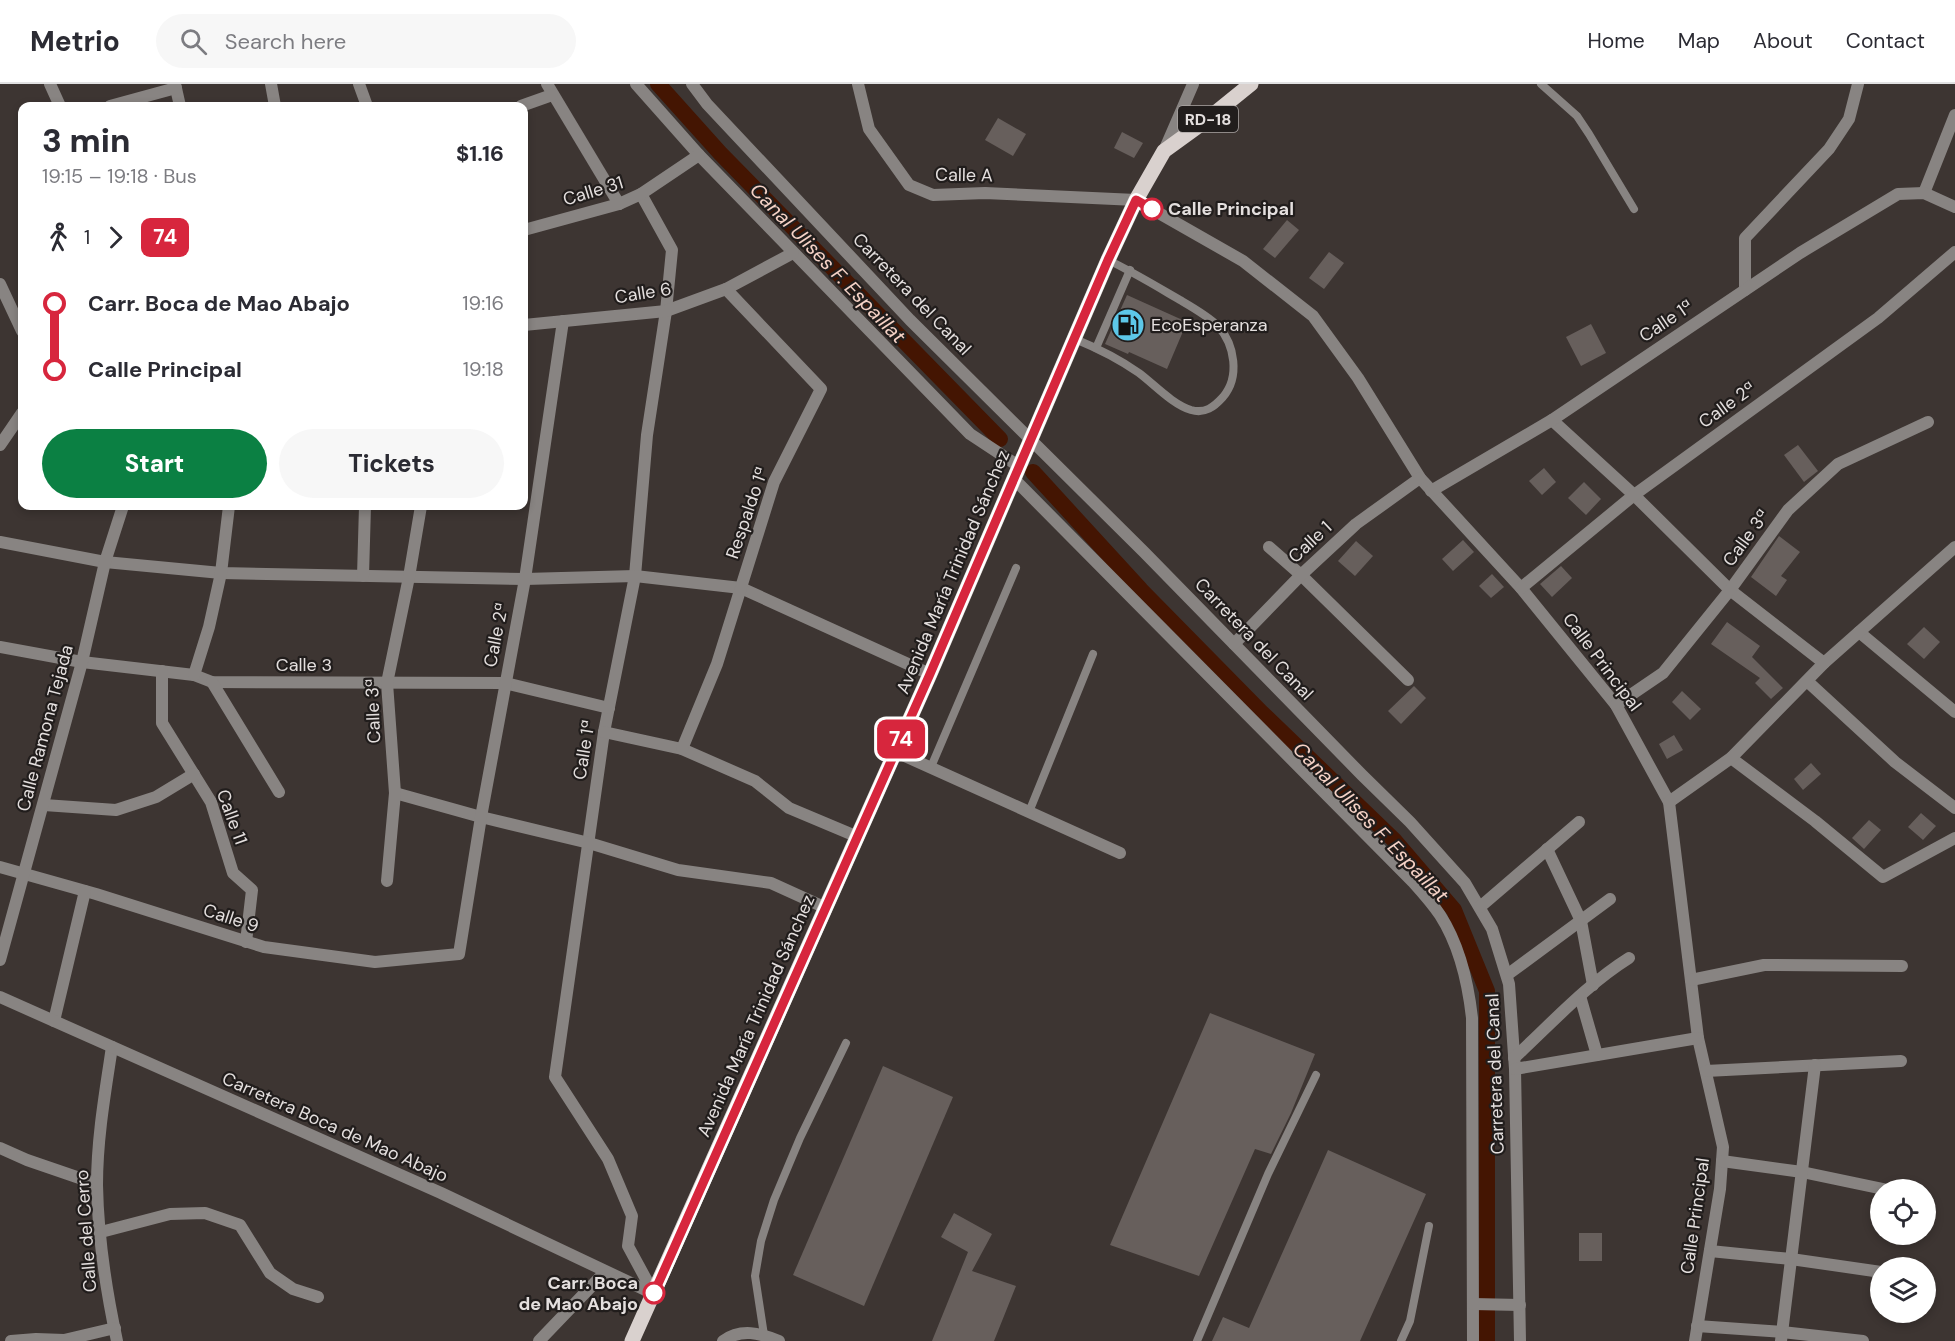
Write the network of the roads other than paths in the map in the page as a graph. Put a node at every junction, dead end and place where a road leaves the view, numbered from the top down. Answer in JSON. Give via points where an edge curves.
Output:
{"nodes":[{"id":1,"x":50,"y":84,"type":"edge"},
{"id":2,"x":271,"y":84,"type":"edge"},
{"id":3,"x":359,"y":84,"type":"edge"},
{"id":4,"x":636,"y":84,"type":"edge"},
{"id":5,"x":692,"y":84,"type":"edge"},
{"id":6,"x":858,"y":84,"type":"edge"},
{"id":7,"x":1193,"y":84,"type":"edge"},
{"id":8,"x":1251,"y":84,"type":"edge"},
{"id":9,"x":1541,"y":84,"type":"edge"},
{"id":10,"x":1858,"y":84,"type":"edge"},
{"id":11,"x":175,"y":86,"type":"edge"},
{"id":12,"x":550,"y":90,"type":"edge"},
{"id":13,"x":58,"y":102,"type":"edge"},
{"id":14,"x":123,"y":102,"type":"edge"},
{"id":15,"x":179,"y":102,"type":"edge"},
{"id":16,"x":274,"y":102,"type":"edge"},
{"id":17,"x":366,"y":102,"type":"edge"},
{"id":18,"x":528,"y":102,"type":"edge"},
{"id":19,"x":1955,"y":115,"type":"edge"},
{"id":20,"x":1164,"y":151,"type":"junction"},
{"id":21,"x":699,"y":155,"type":"junction"},
{"id":22,"x":1924,"y":193,"type":"junction"},
{"id":23,"x":641,"y":194,"type":"junction"},
{"id":24,"x":1136,"y":200,"type":"junction"},
{"id":25,"x":619,"y":204,"type":"junction"},
{"id":26,"x":1955,"y":207,"type":"edge"},
{"id":27,"x":1634,"y":209,"type":"dead end"},
{"id":28,"x":528,"y":229,"type":"edge"},
{"id":29,"x":1955,"y":252,"type":"edge"},
{"id":30,"x":793,"y":253,"type":"junction"},
{"id":31,"x":1108,"y":260,"type":"junction"},
{"id":32,"x":1130,"y":270,"type":"junction"},
{"id":33,"x":1,"y":289,"type":"edge"},
{"id":34,"x":726,"y":289,"type":"junction"},
{"id":35,"x":1745,"y":290,"type":"junction"},
{"id":36,"x":666,"y":311,"type":"junction"},
{"id":37,"x":563,"y":321,"type":"junction"},
{"id":38,"x":18,"y":323,"type":"edge"},
{"id":39,"x":528,"y":325,"type":"edge"},
{"id":40,"x":1075,"y":339,"type":"junction"},
{"id":41,"x":1096,"y":348,"type":"junction"},
{"id":42,"x":18,"y":419,"type":"edge"},
{"id":43,"x":1552,"y":420,"type":"junction"},
{"id":44,"x":1928,"y":422,"type":"dead end"},
{"id":45,"x":1031,"y":439,"type":"junction"},
{"id":46,"x":0,"y":445,"type":"edge"},
{"id":47,"x":1018,"y":474,"type":"junction"},
{"id":48,"x":1420,"y":478,"type":"junction"},
{"id":49,"x":1431,"y":491,"type":"junction"},
{"id":50,"x":1634,"y":495,"type":"junction"},
{"id":51,"x":122,"y":510,"type":"edge"},
{"id":52,"x":229,"y":510,"type":"edge"},
{"id":53,"x":365,"y":510,"type":"edge"},
{"id":54,"x":420,"y":510,"type":"edge"},
{"id":55,"x":0,"y":543,"type":"edge"},
{"id":56,"x":1269,"y":547,"type":"dead end"},
{"id":57,"x":1955,"y":547,"type":"edge"},
{"id":58,"x":105,"y":562,"type":"junction"},
{"id":59,"x":1016,"y":568,"type":"dead end"},
{"id":60,"x":221,"y":573,"type":"junction"},
{"id":61,"x":1301,"y":575,"type":"junction"},
{"id":62,"x":363,"y":576,"type":"junction"},
{"id":63,"x":635,"y":576,"type":"junction"},
{"id":64,"x":409,"y":577,"type":"junction"},
{"id":65,"x":525,"y":579,"type":"junction"},
{"id":66,"x":741,"y":588,"type":"junction"},
{"id":67,"x":1521,"y":588,"type":"junction"},
{"id":68,"x":1730,"y":590,"type":"junction"},
{"id":69,"x":1859,"y":632,"type":"junction"},
{"id":70,"x":1234,"y":645,"type":"junction"},
{"id":71,"x":0,"y":647,"type":"edge"},
{"id":72,"x":1093,"y":654,"type":"dead end"},
{"id":73,"x":82,"y":662,"type":"junction"},
{"id":74,"x":1824,"y":663,"type":"junction"},
{"id":75,"x":162,"y":672,"type":"junction"},
{"id":76,"x":930,"y":674,"type":"junction"},
{"id":77,"x":194,"y":675,"type":"junction"},
{"id":78,"x":1408,"y":680,"type":"dead end"},
{"id":79,"x":1807,"y":681,"type":"junction"},
{"id":80,"x":212,"y":682,"type":"junction"},
{"id":81,"x":505,"y":682,"type":"junction"},
{"id":82,"x":387,"y":683,"type":"junction"},
{"id":83,"x":1616,"y":705,"type":"junction"},
{"id":84,"x":609,"y":708,"type":"junction"},
{"id":85,"x":1955,"y":712,"type":"edge"},
{"id":86,"x":604,"y":732,"type":"junction"},
{"id":87,"x":682,"y":749,"type":"junction"},
{"id":88,"x":896,"y":752,"type":"junction"},
{"id":89,"x":1731,"y":758,"type":"junction"},
{"id":90,"x":930,"y":767,"type":"junction"},
{"id":91,"x":194,"y":774,"type":"junction"},
{"id":92,"x":279,"y":792,"type":"dead end"},
{"id":93,"x":395,"y":793,"type":"junction"},
{"id":94,"x":1669,"y":802,"type":"junction"},
{"id":95,"x":44,"y":805,"type":"junction"},
{"id":96,"x":1955,"y":808,"type":"edge"},
{"id":97,"x":1029,"y":812,"type":"junction"},
{"id":98,"x":481,"y":817,"type":"junction"},
{"id":99,"x":1579,"y":822,"type":"dead end"},
{"id":100,"x":858,"y":837,"type":"junction"},
{"id":101,"x":1955,"y":838,"type":"edge"},
{"id":102,"x":589,"y":843,"type":"junction"},
{"id":103,"x":1547,"y":849,"type":"junction"},
{"id":104,"x":1120,"y":853,"type":"dead end"},
{"id":105,"x":0,"y":867,"type":"edge"},
{"id":106,"x":24,"y":876,"type":"junction"},
{"id":107,"x":387,"y":881,"type":"dead end"},
{"id":108,"x":85,"y":891,"type":"junction"},
{"id":109,"x":1610,"y":899,"type":"dead end"},
{"id":110,"x":1480,"y":907,"type":"junction"},
{"id":111,"x":826,"y":908,"type":"junction"},
{"id":112,"x":1581,"y":921,"type":"junction"},
{"id":113,"x":246,"y":942,"type":"junction"},
{"id":114,"x":459,"y":954,"type":"joint"},
{"id":115,"x":1629,"y":958,"type":"dead end"},
{"id":116,"x":0,"y":960,"type":"edge"},
{"id":117,"x":1902,"y":966,"type":"dead end"},
{"id":118,"x":1507,"y":975,"type":"junction"},
{"id":119,"x":1691,"y":980,"type":"junction"},
{"id":120,"x":1593,"y":985,"type":"junction"},
{"id":121,"x":1580,"y":996,"type":"junction"},
{"id":122,"x":0,"y":997,"type":"edge"},
{"id":123,"x":54,"y":1021,"type":"junction"},
{"id":124,"x":1698,"y":1038,"type":"junction"},
{"id":125,"x":846,"y":1043,"type":"dead end"},
{"id":126,"x":112,"y":1047,"type":"junction"},
{"id":127,"x":1597,"y":1055,"type":"junction"},
{"id":128,"x":1901,"y":1061,"type":"dead end"},
{"id":129,"x":1515,"y":1064,"type":"junction"},
{"id":130,"x":1815,"y":1065,"type":"junction"},
{"id":131,"x":1706,"y":1071,"type":"junction"},
{"id":132,"x":1316,"y":1075,"type":"dead end"},
{"id":133,"x":0,"y":1148,"type":"edge"},
{"id":134,"x":1722,"y":1161,"type":"junction"},
{"id":135,"x":1802,"y":1172,"type":"junction"},
{"id":136,"x":97,"y":1184,"type":"junction"},
{"id":137,"x":1870,"y":1186,"type":"edge"},
{"id":138,"x":1429,"y":1226,"type":"dead end"},
{"id":139,"x":101,"y":1232,"type":"junction"},
{"id":140,"x":1710,"y":1251,"type":"junction"},
{"id":141,"x":1791,"y":1259,"type":"junction"},
{"id":142,"x":1870,"y":1270,"type":"edge"},
{"id":143,"x":604,"y":1272,"type":"junction"},
{"id":144,"x":654,"y":1294,"type":"junction"},
{"id":145,"x":318,"y":1297,"type":"dead end"},
{"id":146,"x":1477,"y":1304,"type":"junction"},
{"id":147,"x":1520,"y":1305,"type":"junction"},
{"id":148,"x":1697,"y":1326,"type":"junction"},
{"id":149,"x":116,"y":1335,"type":"edge"},
{"id":150,"x":765,"y":1335,"type":"junction"},
{"id":151,"x":1781,"y":1336,"type":"edge"},
{"id":152,"x":11,"y":1341,"type":"edge"},
{"id":153,"x":539,"y":1341,"type":"edge"},
{"id":154,"x":632,"y":1341,"type":"edge"},
{"id":155,"x":723,"y":1341,"type":"edge"},
{"id":156,"x":779,"y":1341,"type":"edge"},
{"id":157,"x":1197,"y":1341,"type":"edge"},
{"id":158,"x":1401,"y":1341,"type":"edge"},
{"id":159,"x":1473,"y":1341,"type":"edge"},
{"id":160,"x":1520,"y":1341,"type":"edge"},
{"id":161,"x":1695,"y":1341,"type":"edge"},
{"id":162,"x":1863,"y":1341,"type":"edge"}],
"edges":[{"from":1,"to":13,"type":"street"},
{"from":2,"to":16,"type":"street"},
{"from":3,"to":17,"type":"street"},
{"from":4,"to":21,"type":"street","name":"Carretera del Canal"},
{"from":5,"to":45,"type":"street","name":"Carretera del Canal","via":[[910,320]]},
{"from":6,"to":24,"type":"street","name":"Calle A","via":[[869,129],[909,185],[933,195],[985,193]]},
{"from":7,"to":20,"type":"street"},
{"from":8,"to":20,"type":"main road","name":"Avenida María Trinidad Sánchez","number":"RD-18"},
{"from":9,"to":27,"type":"lane","via":[[1577,116]]},
{"from":10,"to":35,"type":"street","via":[[1849,118],[1829,149],[1745,238]]},
{"from":11,"to":14,"type":"street"},
{"from":11,"to":15,"type":"street"},
{"from":12,"to":18,"type":"street"},
{"from":12,"to":25,"type":"street"},
{"from":19,"to":22,"type":"street"},
{"from":20,"to":24,"type":"main road","name":"Avenida María Trinidad Sánchez","number":"RD-18"},
{"from":21,"to":23,"type":"street","name":"Calle 31"},
{"from":21,"to":30,"type":"street","name":"Carretera del Canal"},
{"from":22,"to":26,"type":"street"},
{"from":22,"to":35,"type":"street","name":"Calle 1ª","via":[[1898,194]]},
{"from":23,"to":25,"type":"street","name":"Calle 31"},
{"from":23,"to":36,"type":"street","name":"Calle 1ª","via":[[672,250]]},
{"from":24,"to":31,"type":"main road","name":"Avenida María Trinidad Sánchez","number":"RD-18"},
{"from":24,"to":48,"type":"street","name":"Calle Principal","via":[[1243,261],[1313,316],[1358,378]]},
{"from":25,"to":28,"type":"street","name":"Calle 31"},
{"from":29,"to":50,"type":"street","name":"Calle 2ª","via":[[1878,318]]},
{"from":30,"to":34,"type":"street","name":"Calle 6"},
{"from":30,"to":47,"type":"street","name":"Carretera del Canal","via":[[970,434]]},
{"from":31,"to":32,"type":"lane"},
{"from":31,"to":40,"type":"main road","name":"Avenida María Trinidad Sánchez","number":"RD-18"},
{"from":32,"to":41,"type":"lane"},
{"from":32,"to":41,"type":"lane","via":[[1217,326],[1230,346],[1233,360],[1229,389],[1216,405],[1204,411],[1191,410]]},
{"from":33,"to":38,"type":"street"},
{"from":34,"to":36,"type":"street","name":"Calle 6"},
{"from":34,"to":66,"type":"street","name":"Respaldo 1ª","via":[[820,389],[774,482]]},
{"from":35,"to":43,"type":"street","name":"Calle 1ª"},
{"from":36,"to":37,"type":"street","name":"Calle 6"},
{"from":36,"to":63,"type":"street","name":"Calle 1ª","via":[[647,435]]},
{"from":37,"to":39,"type":"street","name":"Calle 6"},
{"from":37,"to":65,"type":"street","name":"Calle 2ª"},
{"from":40,"to":41,"type":"lane"},
{"from":40,"to":45,"type":"main road","name":"Avenida María Trinidad Sánchez","number":"RD-18"},
{"from":42,"to":46,"type":"street"},
{"from":43,"to":49,"type":"street","name":"Calle 1ª"},
{"from":43,"to":50,"type":"street"},
{"from":44,"to":68,"type":"street","name":"Calle 3ª","via":[[1838,464],[1788,510]]},
{"from":45,"to":47,"type":"main road","name":"Avenida María Trinidad Sánchez","number":"RD-18"},
{"from":45,"to":70,"type":"street","name":"Carretera del Canal"},
{"from":47,"to":76,"type":"main road","name":"Avenida María Trinidad Sánchez","number":"RD-18"},
{"from":47,"to":146,"type":"street","name":"Carretera del Canal","via":[[1440,914],[1468,983],[1472,1018]]},
{"from":48,"to":49,"type":"street","name":"Calle Principal"},
{"from":48,"to":61,"type":"street","name":"Calle 1","via":[[1356,524]]},
{"from":49,"to":67,"type":"street","name":"Calle Principal"},
{"from":50,"to":67,"type":"street","name":"Calle 2ª"},
{"from":50,"to":68,"type":"street"},
{"from":51,"to":58,"type":"street","name":"Calle Ramona Tejada"},
{"from":52,"to":60,"type":"street"},
{"from":53,"to":62,"type":"street"},
{"from":54,"to":64,"type":"street","name":"Calle 3ª"},
{"from":55,"to":58,"type":"street"},
{"from":56,"to":61,"type":"street"},
{"from":57,"to":69,"type":"street"},
{"from":58,"to":60,"type":"street"},
{"from":58,"to":73,"type":"street","name":"Calle Ramona Tejada"},
{"from":59,"to":90,"type":"lane"},
{"from":60,"to":62,"type":"street"},
{"from":60,"to":77,"type":"street"},
{"from":61,"to":70,"type":"street","name":"Calle 1"},
{"from":61,"to":78,"type":"street"},
{"from":62,"to":64,"type":"street"},
{"from":63,"to":65,"type":"street"},
{"from":63,"to":66,"type":"street"},
{"from":63,"to":84,"type":"street","name":"Calle 1ª"},
{"from":64,"to":65,"type":"street"},
{"from":64,"to":82,"type":"street","name":"Calle 3ª"},
{"from":65,"to":81,"type":"street","name":"Calle 2ª"},
{"from":66,"to":76,"type":"street"},
{"from":66,"to":87,"type":"street","name":"Respaldo 1ª","via":[[717,664]]},
{"from":67,"to":83,"type":"street","name":"Calle Principal"},
{"from":68,"to":74,"type":"street"},
{"from":68,"to":83,"type":"street","name":"Calle 3ª","via":[[1663,673]]},
{"from":69,"to":74,"type":"street"},
{"from":69,"to":85,"type":"street"},
{"from":70,"to":110,"type":"street","name":"Carretera del Canal","via":[[1410,822],[1465,883]]},
{"from":71,"to":73,"type":"street","name":"Calle 3"},
{"from":72,"to":97,"type":"lane"},
{"from":73,"to":75,"type":"street","name":"Calle 3"},
{"from":73,"to":95,"type":"street","name":"Calle Ramona Tejada"},
{"from":74,"to":79,"type":"street"},
{"from":75,"to":77,"type":"street","name":"Calle 3"},
{"from":75,"to":91,"type":"street","name":"Calle 11","via":[[162,723]]},
{"from":76,"to":88,"type":"main road","name":"Avenida María Trinidad Sánchez","number":"RD-18"},
{"from":77,"to":80,"type":"street","name":"Calle 3"},
{"from":79,"to":89,"type":"street"},
{"from":79,"to":96,"type":"street","via":[[1895,762]]},
{"from":80,"to":82,"type":"street","name":"Calle 3"},
{"from":80,"to":92,"type":"street"},
{"from":81,"to":82,"type":"street","name":"Calle 3"},
{"from":81,"to":84,"type":"street","name":"Calle 3"},
{"from":81,"to":98,"type":"street","name":"Calle 2ª"},
{"from":82,"to":93,"type":"street","name":"Calle 3ª"},
{"from":83,"to":94,"type":"street","name":"Calle Principal"},
{"from":84,"to":86,"type":"street","name":"Calle 1ª"},
{"from":86,"to":87,"type":"street"},
{"from":86,"to":102,"type":"street","name":"Calle 1ª"},
{"from":87,"to":100,"type":"street","via":[[756,781],[789,808]]},
{"from":88,"to":90,"type":"street"},
{"from":88,"to":100,"type":"main road","name":"Avenida María Trinidad Sánchez","number":"RD-18"},
{"from":89,"to":94,"type":"street"},
{"from":89,"to":101,"type":"street","via":[[1883,877]]},
{"from":90,"to":97,"type":"street"},
{"from":91,"to":95,"type":"street","via":[[156,797],[116,810]]},
{"from":91,"to":113,"type":"street","name":"Calle 11","via":[[211,802],[233,873],[252,890]]},
{"from":93,"to":98,"type":"street"},
{"from":93,"to":107,"type":"street","name":"Calle 3ª"},
{"from":94,"to":119,"type":"street","name":"Calle Principal"},
{"from":95,"to":106,"type":"street","name":"Calle Ramona Tejada"},
{"from":97,"to":104,"type":"street"},
{"from":98,"to":102,"type":"street"},
{"from":98,"to":114,"type":"street","name":"Calle 2ª"},
{"from":99,"to":103,"type":"street"},
{"from":100,"to":111,"type":"main road","name":"Avenida María Trinidad Sánchez","number":"RD-18"},
{"from":102,"to":111,"type":"street","via":[[678,870],[771,883]]},
{"from":102,"to":144,"type":"street","name":"Calle 1ª","via":[[555,1077],[608,1159],[632,1216],[628,1246]]},
{"from":103,"to":110,"type":"street"},
{"from":103,"to":112,"type":"street"},
{"from":105,"to":106,"type":"street","name":"Calle 9"},
{"from":106,"to":108,"type":"street","name":"Calle 9"},
{"from":106,"to":116,"type":"street","name":"Calle Ramona Tejada"},
{"from":108,"to":113,"type":"street","name":"Calle 9"},
{"from":108,"to":123,"type":"street"},
{"from":109,"to":112,"type":"street"},
{"from":110,"to":118,"type":"street","name":"Carretera del Canal","via":[[1492,928]]},
{"from":111,"to":144,"type":"main road","name":"Avenida María Trinidad Sánchez","number":"RD-18"},
{"from":112,"to":118,"type":"street"},
{"from":112,"to":120,"type":"street"},
{"from":113,"to":114,"type":"street","name":"Calle 9","via":[[375,962]]},
{"from":115,"to":120,"type":"street"},
{"from":117,"to":119,"type":"street","via":[[1764,965]]},
{"from":118,"to":129,"type":"street","name":"Carretera del Canal"},
{"from":119,"to":124,"type":"street","name":"Calle Principal"},
{"from":120,"to":121,"type":"street"},
{"from":121,"to":127,"type":"street"},
{"from":121,"to":129,"type":"street"},
{"from":122,"to":123,"type":"street","name":"Carretera Boca de Mao Abajo"},
{"from":123,"to":126,"type":"street","name":"Carretera Boca de Mao Abajo"},
{"from":124,"to":127,"type":"street"},
{"from":124,"to":131,"type":"street","name":"Calle Principal"},
{"from":125,"to":150,"type":"lane","via":[[800,1138],[761,1241],[755,1276]]},
{"from":126,"to":136,"type":"street","name":"Calle del Cerro","via":[[102,1110]]},
{"from":126,"to":143,"type":"street","name":"Carretera Boca de Mao Abajo","via":[[441,1193]]},
{"from":127,"to":129,"type":"street"},
{"from":128,"to":130,"type":"street"},
{"from":129,"to":147,"type":"street","name":"Carretera del Canal"},
{"from":130,"to":131,"type":"street"},
{"from":130,"to":135,"type":"street"},
{"from":131,"to":134,"type":"street","name":"Calle Principal","via":[[1723,1147]]},
{"from":132,"to":157,"type":"lane","via":[[1268,1174]]},
{"from":133,"to":136,"type":"street"},
{"from":134,"to":135,"type":"street"},
{"from":134,"to":140,"type":"street","name":"Calle Principal"},
{"from":135,"to":137,"type":"street"},
{"from":135,"to":141,"type":"street"},
{"from":136,"to":139,"type":"street","name":"Calle del Cerro"},
{"from":138,"to":158,"type":"lane","via":[[1410,1322]]},
{"from":139,"to":145,"type":"street","via":[[170,1214],[205,1213],[240,1225],[270,1273],[293,1289]]},
{"from":139,"to":149,"type":"street","name":"Calle del Cerro"},
{"from":140,"to":141,"type":"street"},
{"from":140,"to":148,"type":"street","name":"Calle Principal"},
{"from":141,"to":142,"type":"street"},
{"from":141,"to":151,"type":"street"},
{"from":143,"to":144,"type":"street","name":"Carretera Boca de Mao Abajo"},
{"from":143,"to":153,"type":"street"},
{"from":144,"to":154,"type":"main road","name":"Avenida María Trinidad Sánchez","number":"RD-18"},
{"from":146,"to":147,"type":"street"},
{"from":146,"to":159,"type":"street","name":"Carretera del Canal"},
{"from":147,"to":160,"type":"street","name":"Carretera del Canal"},
{"from":148,"to":151,"type":"street"},
{"from":148,"to":161,"type":"street","name":"Calle Principal"},
{"from":149,"to":152,"type":"street"},
{"from":150,"to":155,"type":"street","via":[[746,1332]]},
{"from":150,"to":156,"type":"street"},
{"from":151,"to":162,"type":"street"}]}
